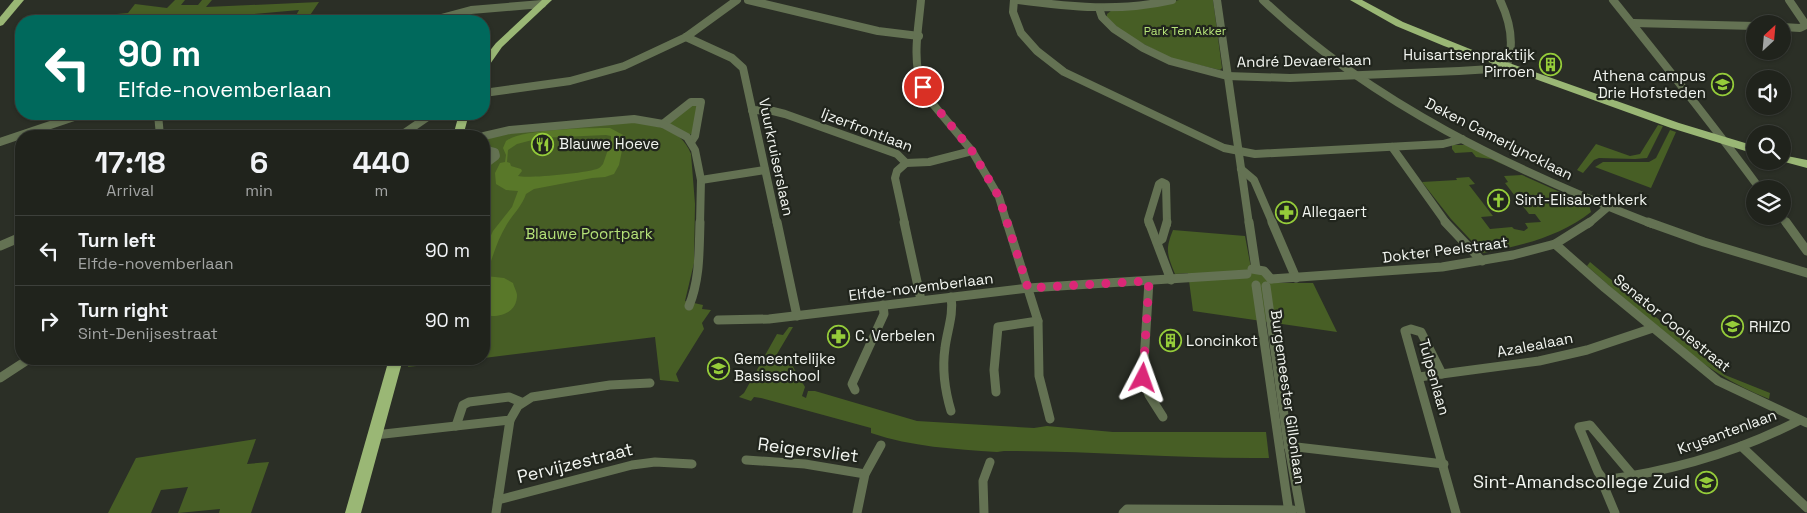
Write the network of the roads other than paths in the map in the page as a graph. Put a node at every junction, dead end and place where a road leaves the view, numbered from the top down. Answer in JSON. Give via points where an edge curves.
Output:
{"nodes":[{"id":1,"x":9,"y":0,"type":"edge"},
{"id":2,"x":19,"y":0,"type":"edge"},
{"id":3,"x":737,"y":0,"type":"edge"},
{"id":4,"x":752,"y":0,"type":"edge"},
{"id":5,"x":921,"y":0,"type":"edge"},
{"id":6,"x":1014,"y":0,"type":"edge"},
{"id":7,"x":1018,"y":0,"type":"edge"},
{"id":8,"x":1172,"y":0,"type":"edge"},
{"id":9,"x":1218,"y":0,"type":"edge"},
{"id":10,"x":1262,"y":0,"type":"edge"},
{"id":11,"x":1355,"y":0,"type":"edge"},
{"id":12,"x":1500,"y":0,"type":"edge"},
{"id":13,"x":1613,"y":0,"type":"edge"},
{"id":14,"x":1789,"y":0,"type":"edge"},
{"id":15,"x":544,"y":2,"type":"edge"},
{"id":16,"x":1098,"y":8,"type":"junction"},
{"id":17,"x":0,"y":11,"type":"edge"},
{"id":18,"x":451,"y":15,"type":"edge"},
{"id":19,"x":0,"y":23,"type":"edge"},
{"id":20,"x":1633,"y":23,"type":"junction"},
{"id":21,"x":1806,"y":25,"type":"edge"},
{"id":22,"x":1746,"y":26,"type":"edge"},
{"id":23,"x":1791,"y":28,"type":"edge"},
{"id":24,"x":919,"y":36,"type":"junction"},
{"id":25,"x":686,"y":37,"type":"junction"},
{"id":26,"x":490,"y":56,"type":"edge"},
{"id":27,"x":1503,"y":64,"type":"junction"},
{"id":28,"x":1354,"y":75,"type":"junction"},
{"id":29,"x":1227,"y":76,"type":"junction"},
{"id":30,"x":490,"y":92,"type":"edge"},
{"id":31,"x":752,"y":110,"type":"junction"},
{"id":32,"x":66,"y":120,"type":"edge"},
{"id":33,"x":423,"y":120,"type":"edge"},
{"id":34,"x":663,"y":124,"type":"junction"},
{"id":35,"x":36,"y":130,"type":"edge"},
{"id":36,"x":409,"y":130,"type":"edge"},
{"id":37,"x":490,"y":135,"type":"edge"},
{"id":38,"x":15,"y":137,"type":"edge"},
{"id":39,"x":1462,"y":139,"type":"junction"},
{"id":40,"x":1721,"y":141,"type":"junction"},
{"id":41,"x":0,"y":142,"type":"edge"},
{"id":42,"x":691,"y":142,"type":"junction"},
{"id":43,"x":1392,"y":147,"type":"junction"},
{"id":44,"x":1746,"y":148,"type":"edge"},
{"id":45,"x":490,"y":150,"type":"edge"},
{"id":46,"x":972,"y":151,"type":"junction"},
{"id":47,"x":1240,"y":152,"type":"junction"},
{"id":48,"x":1791,"y":160,"type":"edge"},
{"id":49,"x":490,"y":162,"type":"edge"},
{"id":50,"x":906,"y":163,"type":"junction"},
{"id":51,"x":1807,"y":164,"type":"edge"},
{"id":52,"x":1241,"y":169,"type":"junction"},
{"id":53,"x":765,"y":170,"type":"junction"},
{"id":54,"x":701,"y":180,"type":"junction"},
{"id":55,"x":1753,"y":180,"type":"edge"},
{"id":56,"x":1609,"y":206,"type":"junction"},
{"id":57,"x":1788,"y":225,"type":"edge"},
{"id":58,"x":15,"y":240,"type":"edge"},
{"id":59,"x":1157,"y":242,"type":"junction"},
{"id":60,"x":1555,"y":244,"type":"junction"},
{"id":61,"x":0,"y":246,"type":"edge"},
{"id":62,"x":1807,"y":251,"type":"edge"},
{"id":63,"x":1482,"y":261,"type":"junction"},
{"id":64,"x":1256,"y":269,"type":"junction"},
{"id":65,"x":1807,"y":273,"type":"edge"},
{"id":66,"x":1246,"y":274,"type":"junction"},
{"id":67,"x":1296,"y":278,"type":"junction"},
{"id":68,"x":1171,"y":280,"type":"junction"},
{"id":69,"x":1149,"y":281,"type":"junction"},
{"id":70,"x":1264,"y":283,"type":"junction"},
{"id":71,"x":1028,"y":288,"type":"junction"},
{"id":72,"x":951,"y":297,"type":"junction"},
{"id":73,"x":921,"y":300,"type":"junction"},
{"id":74,"x":883,"y":305,"type":"junction"},
{"id":75,"x":689,"y":306,"type":"dead end"},
{"id":76,"x":798,"y":316,"type":"junction"},
{"id":77,"x":718,"y":320,"type":"dead end"},
{"id":78,"x":1038,"y":322,"type":"junction"},
{"id":79,"x":1653,"y":328,"type":"junction"},
{"id":80,"x":20,"y":365,"type":"edge"},
{"id":81,"x":394,"y":365,"type":"edge"},
{"id":82,"x":1442,"y":374,"type":"junction"},
{"id":83,"x":1419,"y":377,"type":"junction"},
{"id":84,"x":0,"y":378,"type":"edge"},
{"id":85,"x":650,"y":383,"type":"dead end"},
{"id":86,"x":856,"y":390,"type":"dead end"},
{"id":87,"x":996,"y":392,"type":"dead end"},
{"id":88,"x":520,"y":402,"type":"junction"},
{"id":89,"x":951,"y":411,"type":"dead end"},
{"id":90,"x":1163,"y":417,"type":"dead end"},
{"id":91,"x":1050,"y":419,"type":"dead end"},
{"id":92,"x":510,"y":420,"type":"junction"},
{"id":93,"x":1803,"y":421,"type":"edge"},
{"id":94,"x":456,"y":426,"type":"junction"},
{"id":95,"x":375,"y":435,"type":"junction"},
{"id":96,"x":882,"y":445,"type":"dead end"},
{"id":97,"x":1288,"y":446,"type":"junction"},
{"id":98,"x":1741,"y":446,"type":"junction"},
{"id":99,"x":746,"y":460,"type":"dead end"},
{"id":100,"x":990,"y":462,"type":"dead end"},
{"id":101,"x":692,"y":464,"type":"dead end"},
{"id":102,"x":1444,"y":464,"type":"junction"},
{"id":103,"x":865,"y":474,"type":"junction"},
{"id":104,"x":1634,"y":477,"type":"junction"},
{"id":105,"x":1604,"y":480,"type":"junction"},
{"id":106,"x":498,"y":500,"type":"junction"},
{"id":107,"x":1807,"y":508,"type":"edge"},
{"id":108,"x":1289,"y":511,"type":"edge"},
{"id":109,"x":1301,"y":512,"type":"edge"},
{"id":110,"x":353,"y":513,"type":"edge"},
{"id":111,"x":496,"y":513,"type":"edge"},
{"id":112,"x":858,"y":513,"type":"edge"},
{"id":113,"x":984,"y":513,"type":"edge"},
{"id":114,"x":1123,"y":513,"type":"edge"},
{"id":115,"x":1456,"y":513,"type":"edge"},
{"id":116,"x":1615,"y":513,"type":"edge"}],
"edges":[{"from":1,"to":17,"type":"main road"},
{"from":2,"to":19,"type":"main road"},
{"from":3,"to":25,"type":"street"},
{"from":4,"to":24,"type":"street","via":[[878,31]]},
{"from":5,"to":24,"type":"street"},
{"from":6,"to":47,"type":"street","via":[[1013,11],[1023,34],[1042,56],[1064,72],[1224,148]]},
{"from":7,"to":16,"type":"street"},
{"from":8,"to":16,"type":"street","via":[[1132,7]]},
{"from":9,"to":29,"type":"street"},
{"from":10,"to":28,"type":"street","name":"Deken Camerlyncklaan","via":[[1292,28]]},
{"from":11,"to":27,"type":"main road","via":[[1404,26]]},
{"from":12,"to":27,"type":"street","via":[[1512,42],[1512,55]]},
{"from":13,"to":20,"type":"street"},
{"from":14,"to":21,"type":"street"},
{"from":15,"to":18,"type":"street"},
{"from":15,"to":26,"type":"main road"},
{"from":16,"to":29,"type":"street","name":"André Devaerelaan","via":[[1102,17],[1129,41],[1154,54]]},
{"from":20,"to":22,"type":"street"},
{"from":20,"to":40,"type":"street"},
{"from":21,"to":23,"type":"street"},
{"from":24,"to":46,"type":"street","via":[[918,72],[927,96]]},
{"from":25,"to":30,"type":"street","via":[[644,58],[590,76]]},
{"from":25,"to":31,"type":"street","name":"Vuurkruiserslaan","via":[[738,62],[743,68]]},
{"from":27,"to":28,"type":"street","name":"André Devaerelaan","via":[[1486,69]]},
{"from":27,"to":40,"type":"main road"},
{"from":28,"to":29,"type":"street","name":"André Devaerelaan"},
{"from":28,"to":39,"type":"street","name":"Deken Camerlyncklaan"},
{"from":29,"to":47,"type":"street"},
{"from":31,"to":50,"type":"street","name":"Ijzerfrontlaan","via":[[785,114],[897,154]]},
{"from":31,"to":53,"type":"street","name":"Vuurkruiserslaan"},
{"from":32,"to":35,"type":"street"},
{"from":33,"to":36,"type":"street"},
{"from":34,"to":37,"type":"street","via":[[617,120]]},
{"from":34,"to":42,"type":"street"},
{"from":34,"to":42,"type":"street","via":[[691,102],[702,102],[696,136]]},
{"from":38,"to":41,"type":"street"},
{"from":39,"to":43,"type":"street","via":[[1443,144]]},
{"from":39,"to":56,"type":"street","name":"Deken Camerlyncklaan"},
{"from":40,"to":44,"type":"main road"},
{"from":40,"to":55,"type":"street"},
{"from":42,"to":54,"type":"street"},
{"from":43,"to":47,"type":"street","via":[[1267,154]]},
{"from":43,"to":63,"type":"street","via":[[1444,221]]},
{"from":45,"to":49,"type":"street","via":[[496,152]]},
{"from":46,"to":50,"type":"street","name":"Ijzerfrontlaan","via":[[929,162]]},
{"from":46,"to":71,"type":"street","via":[[999,197]]},
{"from":47,"to":52,"type":"street"},
{"from":48,"to":51,"type":"main road"},
{"from":50,"to":73,"type":"street","via":[[895,178]]},
{"from":52,"to":64,"type":"street"},
{"from":52,"to":67,"type":"street","via":[[1254,180]]},
{"from":53,"to":54,"type":"street"},
{"from":53,"to":76,"type":"street","name":"Vuurkruiserslaan"},
{"from":54,"to":75,"type":"street","via":[[699,268]]},
{"from":56,"to":60,"type":"street","name":"Dokter Peelstraat","via":[[1589,224]]},
{"from":56,"to":65,"type":"street","name":"Deken Camerlyncklaan","via":[[1697,239]]},
{"from":57,"to":62,"type":"street"},
{"from":58,"to":61,"type":"street"},
{"from":59,"to":59,"type":"street","via":[[1148,220],[1156,191],[1162,182],[1166,184],[1167,222],[1162,239]]},
{"from":59,"to":68,"type":"street"},
{"from":60,"to":63,"type":"street","name":"Dokter Peelstraat"},
{"from":60,"to":79,"type":"street","name":"Senator Coolestraat"},
{"from":63,"to":67,"type":"street","name":"Dokter Peelstraat"},
{"from":64,"to":66,"type":"street"},
{"from":64,"to":70,"type":"street","via":[[1267,272]]},
{"from":66,"to":68,"type":"street","name":"Elfde-novemberlaan"},
{"from":66,"to":70,"type":"street","via":[[1249,281]]},
{"from":67,"to":70,"type":"street","name":"Dokter Peelstraat"},
{"from":68,"to":69,"type":"street","name":"Elfde-novemberlaan"},
{"from":69,"to":71,"type":"street","name":"Elfde-novemberlaan"},
{"from":69,"to":90,"type":"street","via":[[1143,378]]},
{"from":70,"to":97,"type":"street","name":"Burgemeester Gillonlaan"},
{"from":70,"to":108,"type":"street","name":"Burgemeester Gillonlaan"},
{"from":71,"to":72,"type":"street","name":"Elfde-novemberlaan"},
{"from":71,"to":78,"type":"street"},
{"from":72,"to":73,"type":"street","name":"Elfde-novemberlaan"},
{"from":72,"to":89,"type":"street","via":[[953,302],[943,370]]},
{"from":73,"to":74,"type":"street","name":"Elfde-novemberlaan"},
{"from":74,"to":76,"type":"street","name":"Elfde-novemberlaan"},
{"from":74,"to":86,"type":"street","via":[[884,314],[852,384]]},
{"from":76,"to":77,"type":"street","name":"Elfde-novemberlaan"},
{"from":78,"to":87,"type":"street","via":[[998,327],[994,370]]},
{"from":78,"to":91,"type":"street","via":[[1039,383]]},
{"from":79,"to":82,"type":"street","name":"Azalealaan","via":[[1587,350],[1539,361]]},
{"from":79,"to":93,"type":"street","name":"Senator Coolestraat","via":[[1718,381]]},
{"from":80,"to":84,"type":"street"},
{"from":81,"to":95,"type":"main road"},
{"from":82,"to":83,"type":"street","name":"Azalealaan"},
{"from":82,"to":83,"type":"street","name":"Tulpenlaan","via":[[1421,332],[1411,329],[1405,331]]},
{"from":83,"to":102,"type":"street","name":"Tulpenlaan"},
{"from":85,"to":88,"type":"street","via":[[610,385],[532,397]]},
{"from":88,"to":92,"type":"street"},
{"from":88,"to":94,"type":"street","via":[[509,397],[463,404]]},
{"from":92,"to":94,"type":"street"},
{"from":92,"to":106,"type":"street"},
{"from":93,"to":98,"type":"street","name":"Krysantenlaan"},
{"from":94,"to":95,"type":"street"},
{"from":95,"to":110,"type":"main road"},
{"from":96,"to":103,"type":"street"},
{"from":97,"to":102,"type":"street"},
{"from":97,"to":109,"type":"street","name":"Burgemeester Gillonlaan"},
{"from":98,"to":104,"type":"street","name":"Krysantenlaan","via":[[1701,461]]},
{"from":98,"to":107,"type":"street"},
{"from":99,"to":103,"type":"street","name":"Reigersvliet","via":[[805,464]]},
{"from":100,"to":113,"type":"street","via":[[983,481]]},
{"from":101,"to":106,"type":"street","name":"Pervijzestraat","via":[[654,462],[625,467]]},
{"from":102,"to":115,"type":"street","name":"Tulpenlaan"},
{"from":103,"to":112,"type":"street"},
{"from":104,"to":105,"type":"street","name":"Krysantenlaan"},
{"from":104,"to":105,"type":"street","via":[[1590,425],[1582,425],[1582,434]]},
{"from":105,"to":116,"type":"street"},
{"from":106,"to":111,"type":"street"},
{"from":108,"to":109,"type":"street"},
{"from":108,"to":114,"type":"street","via":[[1127,509]]}]}
